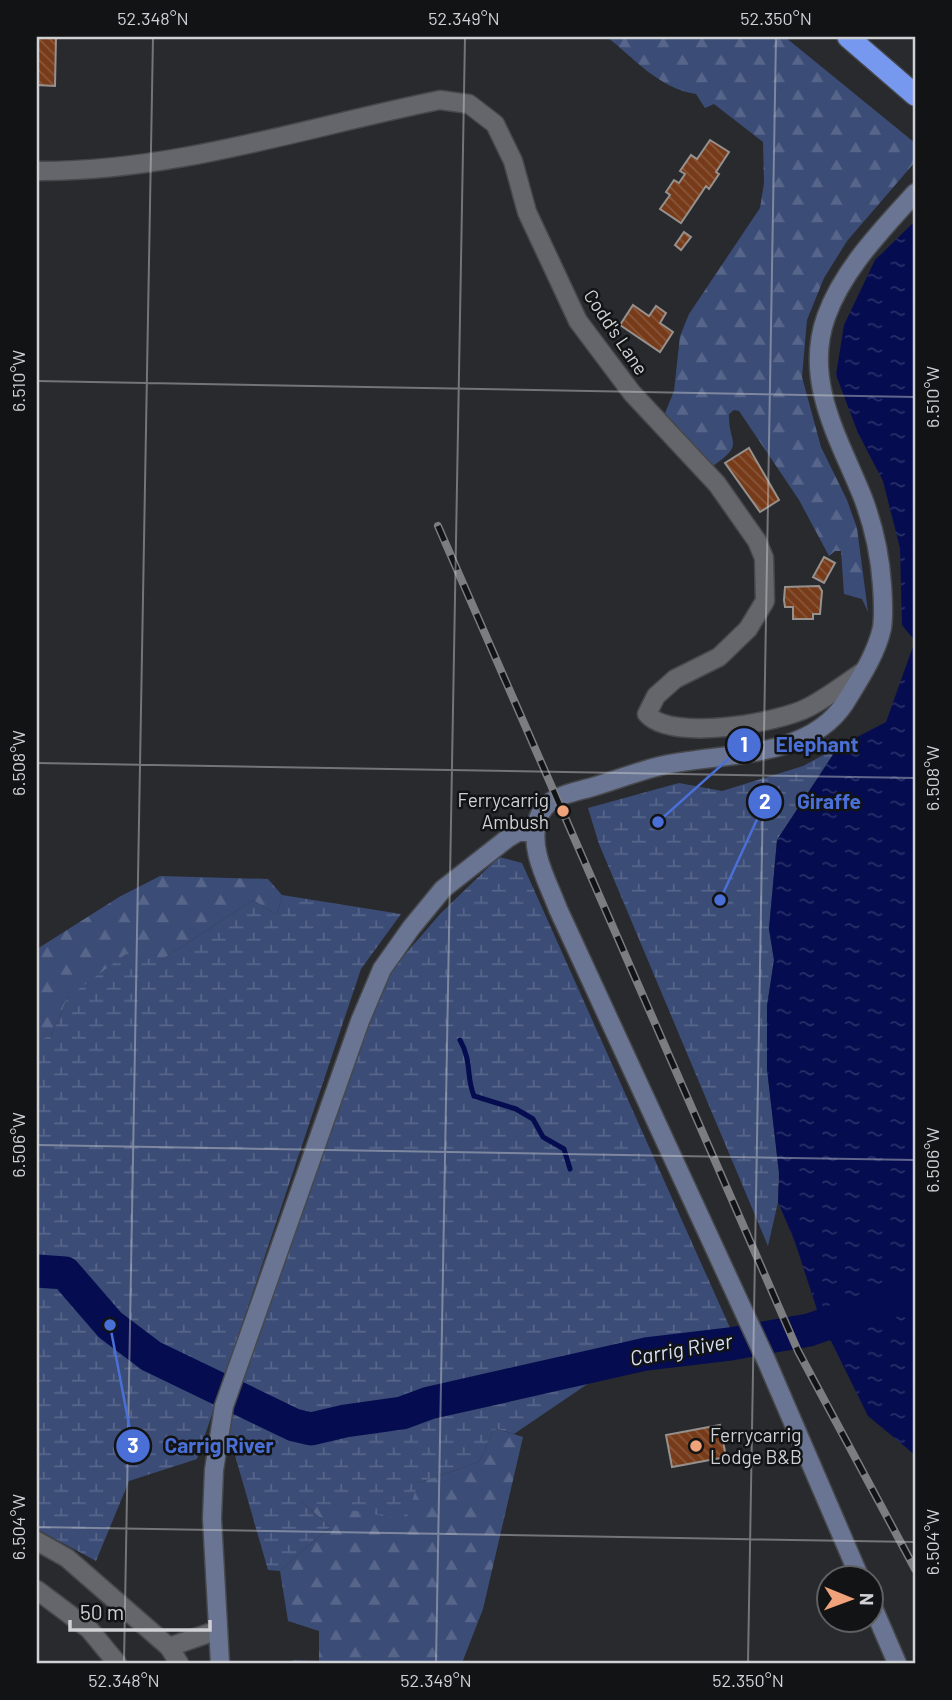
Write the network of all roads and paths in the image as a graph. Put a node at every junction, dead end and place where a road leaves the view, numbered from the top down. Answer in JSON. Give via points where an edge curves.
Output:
{"nodes":[{"id":1,"x":848,"y":37,"type":"edge"},
{"id":2,"x":915,"y":95,"type":"edge"},
{"id":3,"x":37,"y":171,"type":"edge"},
{"id":4,"x":915,"y":193,"type":"edge"},
{"id":5,"x":864,"y":671,"type":"junction"},
{"id":6,"x":535,"y":832,"type":"junction"},
{"id":7,"x":37,"y":1541,"type":"edge"},
{"id":8,"x":854,"y":1564,"type":"edge"},
{"id":9,"x":37,"y":1590,"type":"edge"},
{"id":10,"x":218,"y":1630,"type":"junction"},
{"id":11,"x":884,"y":1634,"type":"edge"},
{"id":12,"x":169,"y":1647,"type":"junction"},
{"id":13,"x":117,"y":1663,"type":"edge"},
{"id":14,"x":180,"y":1663,"type":"edge"},
{"id":15,"x":220,"y":1663,"type":"edge"},
{"id":16,"x":897,"y":1663,"type":"edge"}],
"edges":[{"from":1,"to":2,"type":"highway"},
{"from":3,"to":5,"type":"street","name":"Codd's Lane","via":[[162,163],[440,100],[469,104],[495,124],[513,161],[527,212],[578,321],[632,393],[717,484],[764,558],[765,601],[747,629],[719,657],[675,679],[656,696],[647,714],[654,723],[669,726],[746,725],[778,719],[807,708]]},
{"from":4,"to":5,"type":"main road","via":[[844,280],[826,318],[819,353],[822,396],[874,530],[880,564],[882,627]]},
{"from":5,"to":6,"type":"main road","via":[[842,706],[813,733],[768,749],[661,766],[567,794],[547,803]]},
{"from":6,"to":8,"type":"main road","via":[[537,853],[558,909],[767,1362]]},
{"from":6,"to":10,"type":"main road","via":[[518,832],[443,890],[382,969],[360,1021],[224,1406],[213,1506]]},
{"from":7,"to":12,"type":"street","via":[[67,1558]]},
{"from":9,"to":13,"type":"street","via":[[89,1629]]},
{"from":10,"to":12,"type":"street"},
{"from":10,"to":15,"type":"main road"},
{"from":11,"to":16,"type":"main road"},
{"from":12,"to":14,"type":"street"}]}
